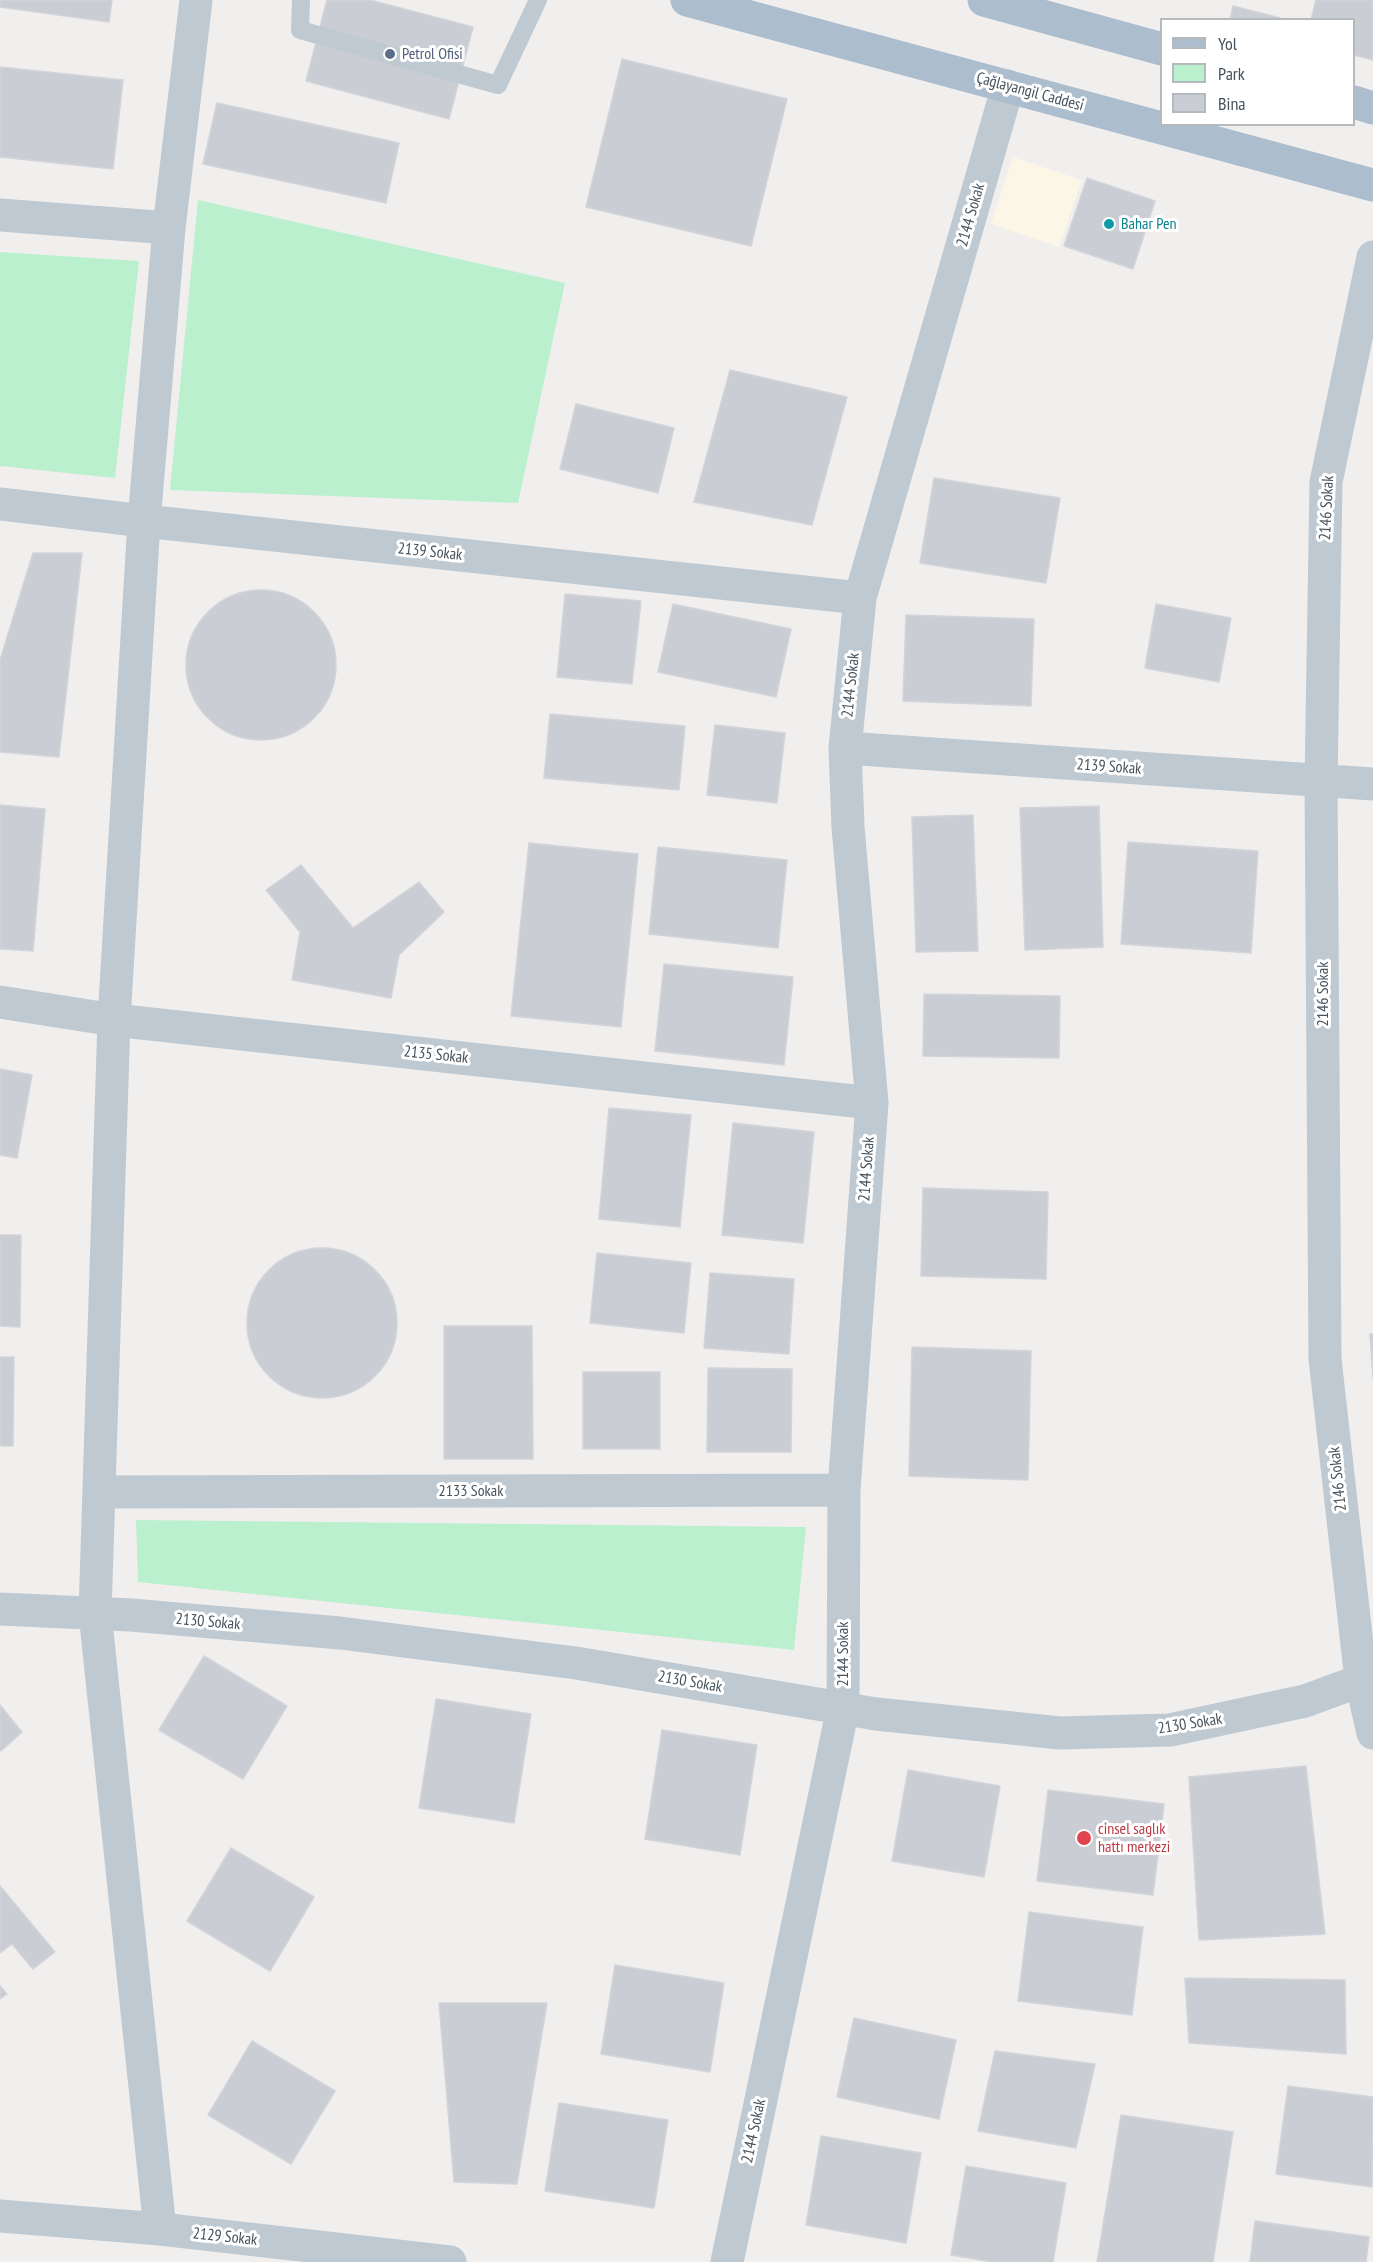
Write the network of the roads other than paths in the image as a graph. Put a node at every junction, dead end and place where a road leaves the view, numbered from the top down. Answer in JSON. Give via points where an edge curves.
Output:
{"nodes":[{"id":1,"x":195,"y":0,"type":"edge"},
{"id":2,"x":301,"y":0,"type":"edge"},
{"id":3,"x":538,"y":0,"type":"edge"},
{"id":4,"x":687,"y":0,"type":"edge"},
{"id":5,"x":984,"y":0,"type":"edge"},
{"id":6,"x":1160,"y":49,"type":"edge"},
{"id":7,"x":1008,"y":86,"type":"junction"},
{"id":8,"x":1355,"y":103,"type":"edge"},
{"id":9,"x":1373,"y":108,"type":"edge"},
{"id":10,"x":1373,"y":185,"type":"edge"},
{"id":11,"x":0,"y":215,"type":"edge"},
{"id":12,"x":169,"y":228,"type":"junction"},
{"id":13,"x":1373,"y":257,"type":"edge"},
{"id":14,"x":0,"y":504,"type":"edge"},
{"id":15,"x":144,"y":521,"type":"junction"},
{"id":16,"x":860,"y":598,"type":"junction"},
{"id":17,"x":845,"y":748,"type":"junction"},
{"id":18,"x":1322,"y":782,"type":"junction"},
{"id":19,"x":1373,"y":784,"type":"edge"},
{"id":20,"x":0,"y":1002,"type":"edge"},
{"id":21,"x":114,"y":1020,"type":"junction"},
{"id":22,"x":872,"y":1103,"type":"junction"},
{"id":23,"x":844,"y":1491,"type":"junction"},
{"id":24,"x":99,"y":1492,"type":"junction"},
{"id":25,"x":0,"y":1609,"type":"edge"},
{"id":26,"x":95,"y":1613,"type":"junction"},
{"id":27,"x":1367,"y":1678,"type":"edge"},
{"id":28,"x":843,"y":1708,"type":"junction"},
{"id":29,"x":1373,"y":1733,"type":"edge"},
{"id":30,"x":0,"y":2216,"type":"edge"},
{"id":31,"x":160,"y":2229,"type":"junction"},
{"id":32,"x":450,"y":2262,"type":"edge"},
{"id":33,"x":727,"y":2262,"type":"edge"}],
"edges":[{"from":1,"to":12,"type":"street"},
{"from":2,"to":3,"type":"lane","via":[[300,30],[498,85]]},
{"from":4,"to":7,"type":"main road","name":"Çağlayangil Caddesi"},
{"from":5,"to":6,"type":"main road"},
{"from":7,"to":10,"type":"main road","name":"Çağlayangil Caddesi"},
{"from":7,"to":16,"type":"street","name":"2144 Sokak"},
{"from":8,"to":9,"type":"main road"},
{"from":11,"to":12,"type":"street"},
{"from":12,"to":15,"type":"street"},
{"from":13,"to":18,"type":"street","name":"2146 Sokak","via":[[1326,482]]},
{"from":14,"to":15,"type":"street","name":"2139 Sokak"},
{"from":15,"to":16,"type":"street","name":"2139 Sokak"},
{"from":15,"to":21,"type":"street"},
{"from":16,"to":17,"type":"street","name":"2144 Sokak"},
{"from":17,"to":18,"type":"street","name":"2139 Sokak"},
{"from":17,"to":22,"type":"street","name":"2144 Sokak"},
{"from":18,"to":19,"type":"street","name":"2139 Sokak"},
{"from":18,"to":27,"type":"street","name":"2146 Sokak","via":[[1325,1359]]},
{"from":20,"to":21,"type":"street","name":"2135 Sokak"},
{"from":21,"to":22,"type":"street","name":"2135 Sokak"},
{"from":21,"to":24,"type":"street"},
{"from":22,"to":23,"type":"street","name":"2144 Sokak"},
{"from":23,"to":24,"type":"street","name":"2133 Sokak"},
{"from":23,"to":28,"type":"street","name":"2144 Sokak"},
{"from":24,"to":26,"type":"street"},
{"from":25,"to":26,"type":"street","name":"2130 Sokak"},
{"from":26,"to":28,"type":"street","name":"2130 Sokak","via":[[340,1633],[470,1649]]},
{"from":26,"to":31,"type":"street"},
{"from":27,"to":28,"type":"street","name":"2130 Sokak","via":[[1305,1701],[1170,1730],[1060,1733]]},
{"from":27,"to":29,"type":"street","name":"2146 Sokak"},
{"from":28,"to":33,"type":"street","name":"2144 Sokak"},
{"from":30,"to":31,"type":"street","name":"2129 Sokak"},
{"from":31,"to":32,"type":"street","name":"2129 Sokak"}]}
